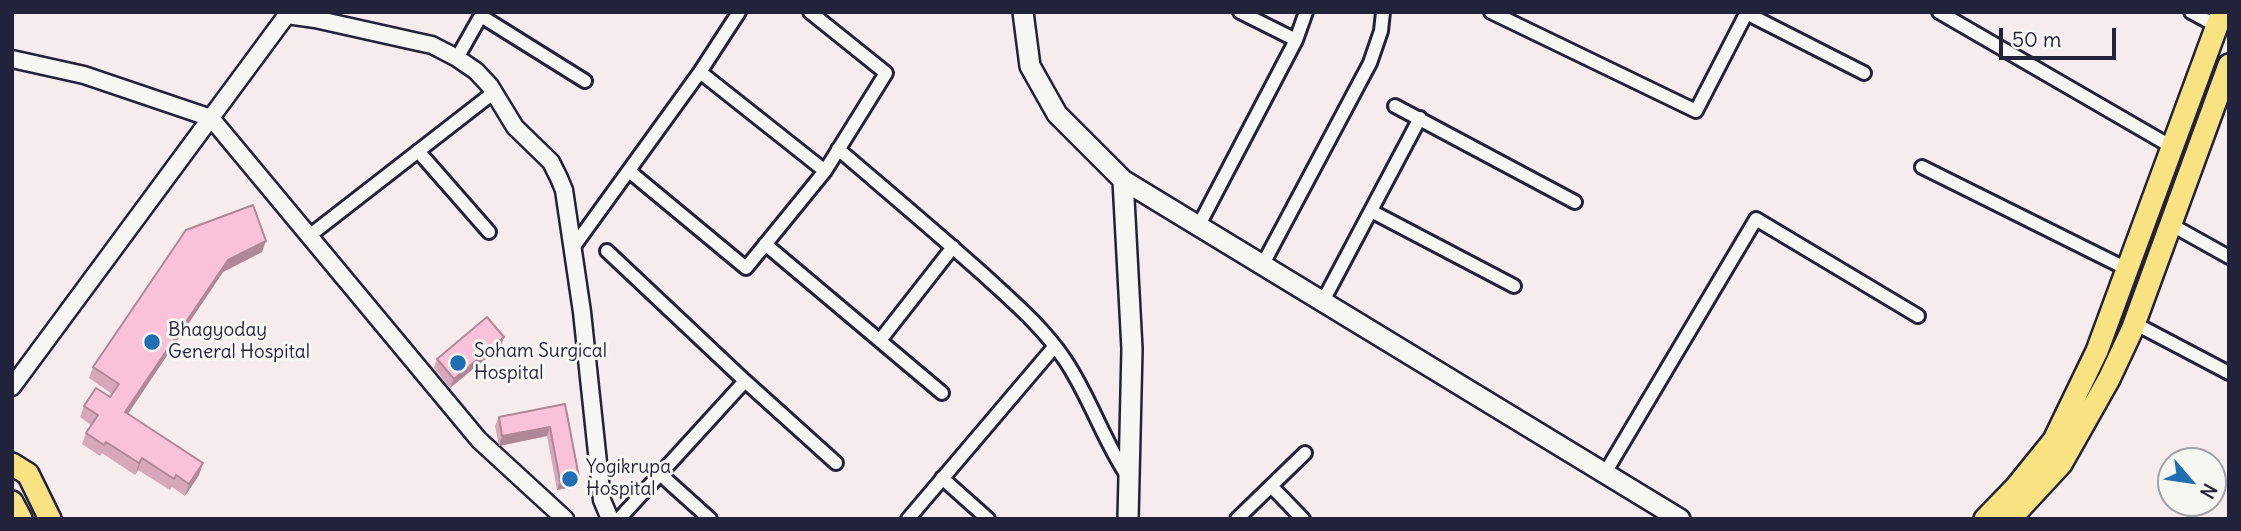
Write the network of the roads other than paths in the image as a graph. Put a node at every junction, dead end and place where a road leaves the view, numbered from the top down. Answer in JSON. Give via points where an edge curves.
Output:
{"nodes":[{"id":1,"x":739,"y":12,"type":"edge"},
{"id":2,"x":810,"y":12,"type":"edge"},
{"id":3,"x":1023,"y":12,"type":"edge"},
{"id":4,"x":1240,"y":12,"type":"edge"},
{"id":5,"x":1306,"y":12,"type":"edge"},
{"id":6,"x":1383,"y":12,"type":"edge"},
{"id":7,"x":1492,"y":12,"type":"edge"},
{"id":8,"x":1939,"y":12,"type":"edge"},
{"id":9,"x":2191,"y":12,"type":"edge"},
{"id":10,"x":1747,"y":13,"type":"edge"},
{"id":11,"x":288,"y":14,"type":"edge"},
{"id":12,"x":482,"y":14,"type":"edge"},
{"id":13,"x":2220,"y":19,"type":"edge"},
{"id":14,"x":1296,"y":40,"type":"junction"},
{"id":15,"x":2207,"y":54,"type":"junction"},
{"id":16,"x":457,"y":58,"type":"junction"},
{"id":17,"x":12,"y":59,"type":"edge"},
{"id":18,"x":2229,"y":63,"type":"edge"},
{"id":19,"x":700,"y":72,"type":"junction"},
{"id":20,"x":1864,"y":73,"type":"dead end"},
{"id":21,"x":585,"y":81,"type":"dead end"},
{"id":22,"x":493,"y":93,"type":"junction"},
{"id":23,"x":1395,"y":106,"type":"dead end"},
{"id":24,"x":211,"y":118,"type":"junction"},
{"id":25,"x":1420,"y":118,"type":"junction"},
{"id":26,"x":2172,"y":148,"type":"junction"},
{"id":27,"x":838,"y":149,"type":"junction"},
{"id":28,"x":418,"y":151,"type":"junction"},
{"id":29,"x":1922,"y":167,"type":"dead end"},
{"id":30,"x":629,"y":171,"type":"junction"},
{"id":31,"x":825,"y":171,"type":"junction"},
{"id":32,"x":1123,"y":180,"type":"junction"},
{"id":33,"x":1576,"y":202,"type":"dead end"},
{"id":34,"x":1371,"y":211,"type":"junction"},
{"id":35,"x":2170,"y":224,"type":"junction"},
{"id":36,"x":1199,"y":225,"type":"junction"},
{"id":37,"x":489,"y":232,"type":"dead end"},
{"id":38,"x":309,"y":236,"type":"junction"},
{"id":39,"x":765,"y":244,"type":"junction"},
{"id":40,"x":953,"y":247,"type":"junction"},
{"id":41,"x":572,"y":249,"type":"junction"},
{"id":42,"x":607,"y":251,"type":"dead end"},
{"id":43,"x":2229,"y":257,"type":"edge"},
{"id":44,"x":2158,"y":258,"type":"junction"},
{"id":45,"x":2131,"y":260,"type":"junction"},
{"id":46,"x":1263,"y":264,"type":"junction"},
{"id":47,"x":1514,"y":286,"type":"dead end"},
{"id":48,"x":1323,"y":300,"type":"junction"},
{"id":49,"x":1918,"y":317,"type":"dead end"},
{"id":50,"x":2134,"y":323,"type":"junction"},
{"id":51,"x":881,"y":339,"type":"junction"},
{"id":52,"x":1055,"y":346,"type":"junction"},
{"id":53,"x":2229,"y":373,"type":"edge"},
{"id":54,"x":745,"y":381,"type":"junction"},
{"id":55,"x":12,"y":387,"type":"edge"},
{"id":56,"x":942,"y":393,"type":"dead end"},
{"id":57,"x":1305,"y":453,"type":"dead end"},
{"id":58,"x":836,"y":463,"type":"dead end"},
{"id":59,"x":12,"y":464,"type":"edge"},
{"id":60,"x":1605,"y":473,"type":"junction"},
{"id":61,"x":660,"y":474,"type":"junction"},
{"id":62,"x":942,"y":478,"type":"junction"},
{"id":63,"x":1129,"y":479,"type":"junction"},
{"id":64,"x":1272,"y":487,"type":"junction"},
{"id":65,"x":2028,"y":488,"type":"junction"},
{"id":66,"x":12,"y":502,"type":"edge"},
{"id":67,"x":1662,"y":512,"type":"edge"},
{"id":68,"x":21,"y":519,"type":"edge"},
{"id":69,"x":50,"y":519,"type":"edge"},
{"id":70,"x":565,"y":519,"type":"edge"},
{"id":71,"x":610,"y":519,"type":"edge"},
{"id":72,"x":619,"y":519,"type":"edge"},
{"id":73,"x":710,"y":519,"type":"edge"},
{"id":74,"x":908,"y":519,"type":"edge"},
{"id":75,"x":988,"y":519,"type":"edge"},
{"id":76,"x":1128,"y":519,"type":"edge"},
{"id":77,"x":1237,"y":519,"type":"edge"},
{"id":78,"x":1303,"y":519,"type":"edge"},
{"id":79,"x":1680,"y":519,"type":"edge"},
{"id":80,"x":1985,"y":519,"type":"edge"},
{"id":81,"x":2010,"y":519,"type":"edge"}],
"edges":[{"from":1,"to":19,"type":"street"},
{"from":2,"to":27,"type":"street","via":[[886,73]]},
{"from":3,"to":32,"type":"main road","via":[[1030,66],[1057,114]]},
{"from":4,"to":14,"type":"street"},
{"from":5,"to":14,"type":"street"},
{"from":6,"to":46,"type":"street","via":[[1370,63]]},
{"from":7,"to":10,"type":"street","via":[[1696,111]]},
{"from":8,"to":26,"type":"street"},
{"from":9,"to":13,"type":"street"},
{"from":10,"to":20,"type":"street"},
{"from":11,"to":16,"type":"street","via":[[418,42]]},
{"from":11,"to":24,"type":"street"},
{"from":12,"to":16,"type":"street"},
{"from":12,"to":21,"type":"street"},
{"from":13,"to":15,"type":"main road"},
{"from":14,"to":36,"type":"street"},
{"from":15,"to":18,"type":"main road"},
{"from":15,"to":26,"type":"main road"},
{"from":16,"to":22,"type":"street","via":[[476,71]]},
{"from":17,"to":24,"type":"street","via":[[85,75]]},
{"from":18,"to":35,"type":"main road"},
{"from":19,"to":30,"type":"street"},
{"from":19,"to":31,"type":"street"},
{"from":22,"to":28,"type":"street"},
{"from":22,"to":41,"type":"street","via":[[514,127],[545,155],[559,178]]},
{"from":23,"to":25,"type":"street"},
{"from":24,"to":38,"type":"street"},
{"from":24,"to":55,"type":"street"},
{"from":25,"to":33,"type":"street"},
{"from":25,"to":34,"type":"street"},
{"from":26,"to":45,"type":"main road"},
{"from":27,"to":31,"type":"street"},
{"from":27,"to":40,"type":"street"},
{"from":28,"to":37,"type":"street"},
{"from":28,"to":38,"type":"street"},
{"from":29,"to":45,"type":"street"},
{"from":30,"to":39,"type":"street","via":[[746,268]]},
{"from":30,"to":41,"type":"street"},
{"from":31,"to":39,"type":"street"},
{"from":32,"to":36,"type":"main road"},
{"from":32,"to":63,"type":"main road","via":[[1132,349]]},
{"from":34,"to":47,"type":"street"},
{"from":34,"to":48,"type":"street"},
{"from":35,"to":43,"type":"street"},
{"from":35,"to":44,"type":"main road"},
{"from":36,"to":46,"type":"main road"},
{"from":38,"to":70,"type":"street","via":[[479,440]]},
{"from":39,"to":51,"type":"street"},
{"from":40,"to":51,"type":"street"},
{"from":40,"to":52,"type":"street"},
{"from":41,"to":71,"type":"street","via":[[601,500]]},
{"from":42,"to":54,"type":"street"},
{"from":44,"to":45,"type":"main road"},
{"from":44,"to":50,"type":"main road"},
{"from":45,"to":65,"type":"main road","via":[[2097,351]]},
{"from":46,"to":48,"type":"main road"},
{"from":48,"to":60,"type":"main road"},
{"from":49,"to":60,"type":"street","via":[[1756,219]]},
{"from":50,"to":53,"type":"street"},
{"from":50,"to":65,"type":"main road","via":[[2109,379],[2061,464]]},
{"from":51,"to":56,"type":"street"},
{"from":52,"to":62,"type":"street"},
{"from":52,"to":63,"type":"street"},
{"from":54,"to":58,"type":"street"},
{"from":54,"to":61,"type":"street"},
{"from":57,"to":64,"type":"street"},
{"from":59,"to":69,"type":"main road","via":[[28,474]]},
{"from":60,"to":67,"type":"main road"},
{"from":61,"to":72,"type":"street"},
{"from":61,"to":73,"type":"street"},
{"from":62,"to":74,"type":"street"},
{"from":62,"to":75,"type":"street"},
{"from":63,"to":76,"type":"main road"},
{"from":64,"to":77,"type":"street"},
{"from":64,"to":78,"type":"street"},
{"from":65,"to":80,"type":"main road"},
{"from":65,"to":81,"type":"main road"},
{"from":66,"to":68,"type":"main road"},
{"from":67,"to":79,"type":"main road"}]}
